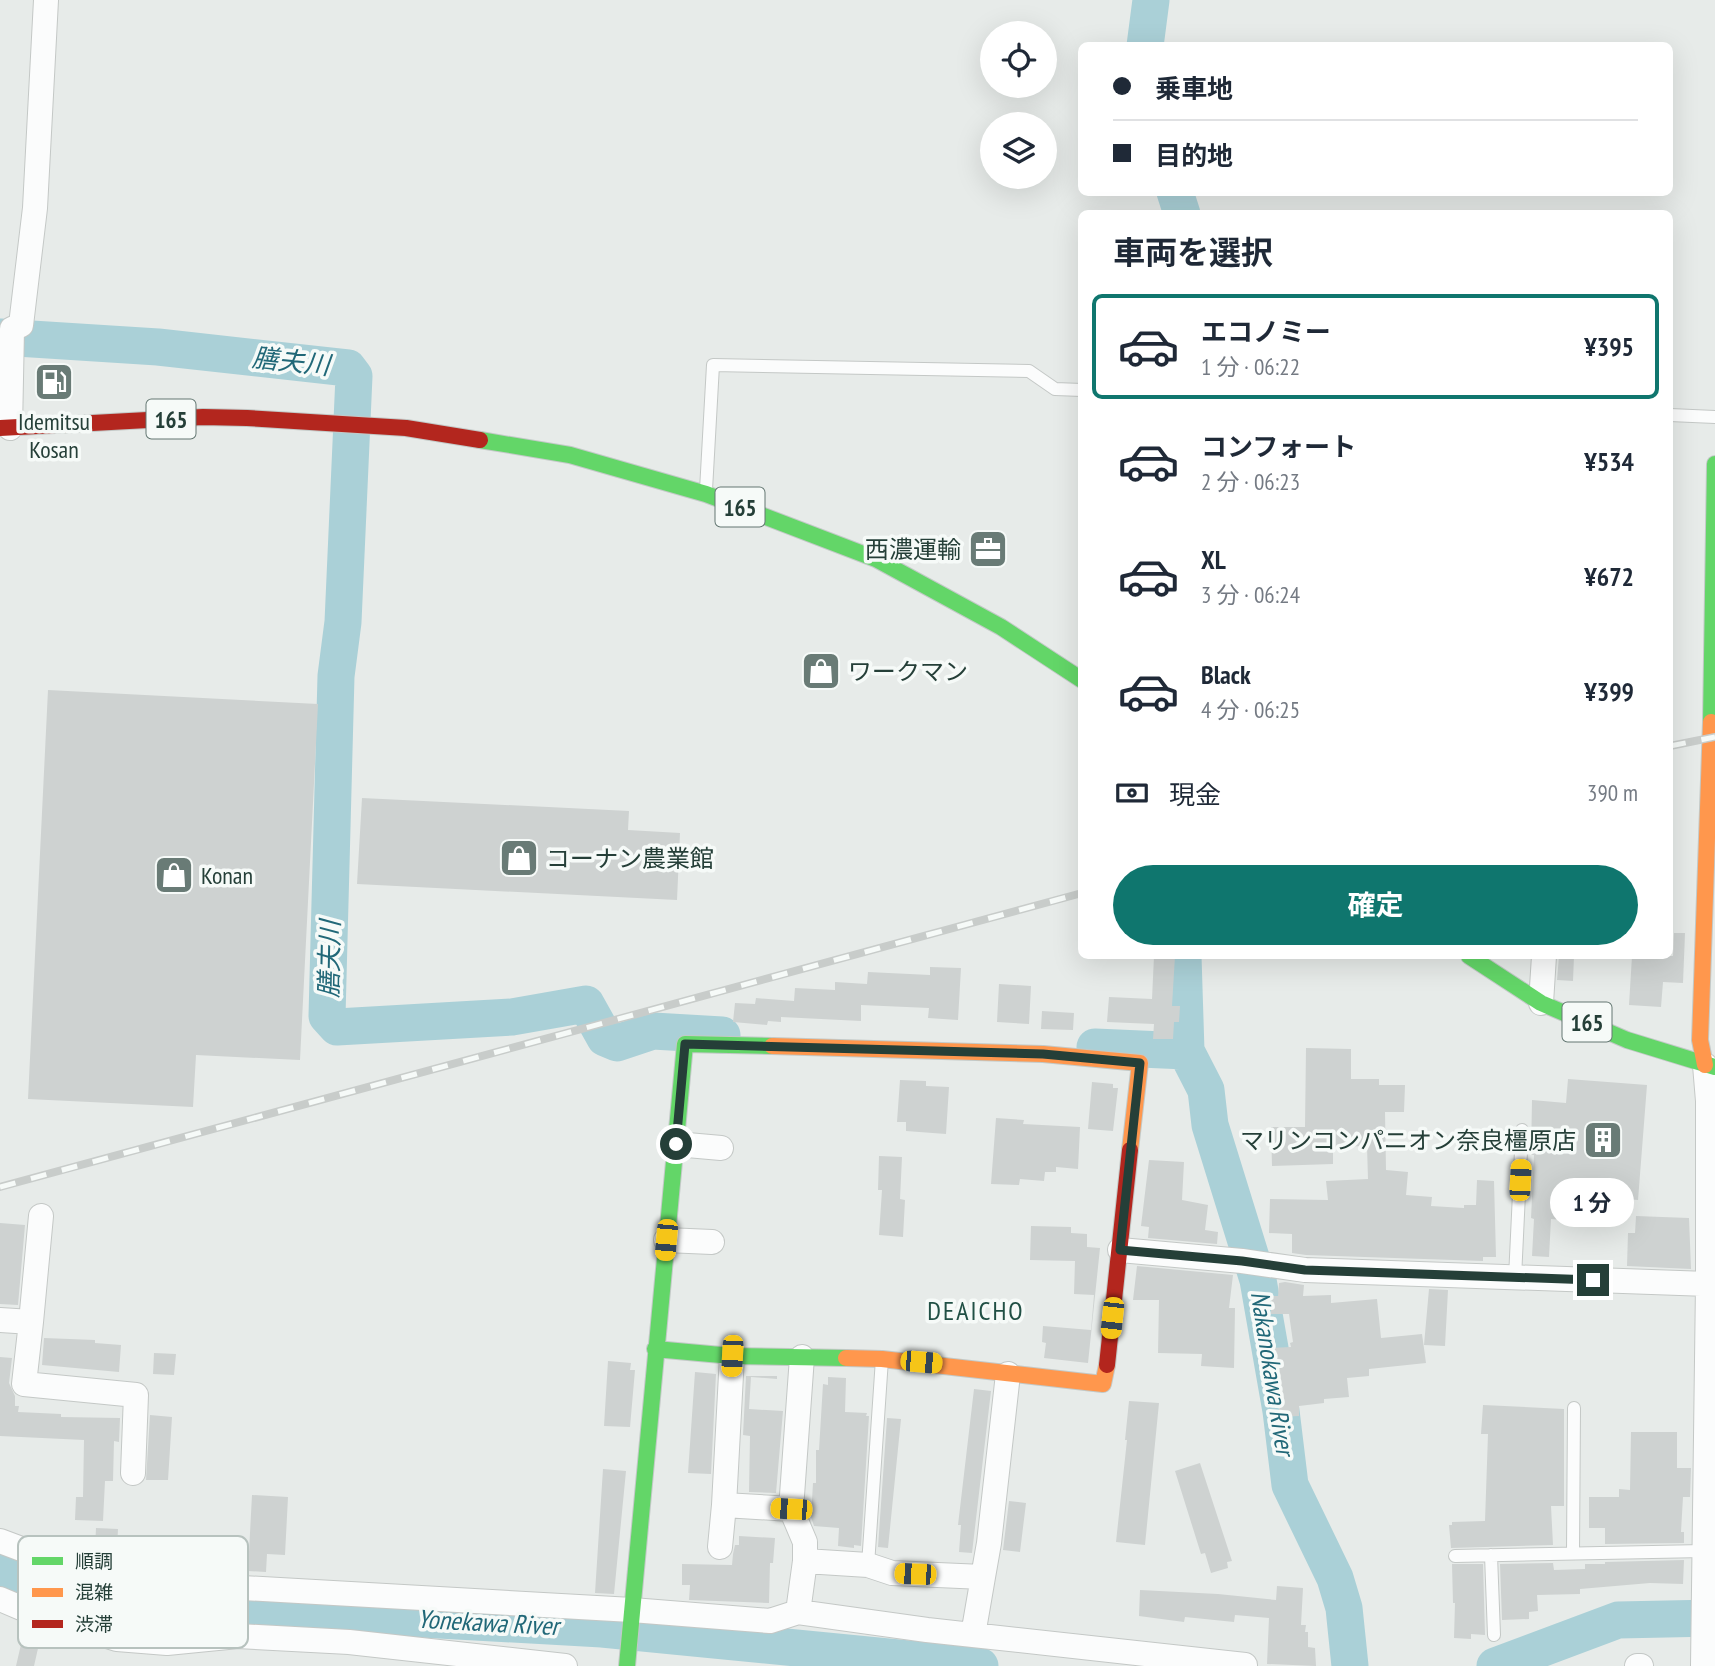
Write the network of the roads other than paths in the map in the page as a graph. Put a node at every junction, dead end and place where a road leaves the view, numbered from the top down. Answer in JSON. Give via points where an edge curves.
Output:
{"nodes":[{"id":1,"x":46,"y":0,"type":"edge"},
{"id":2,"x":1078,"y":390,"type":"edge"},
{"id":3,"x":1673,"y":415,"type":"edge"},
{"id":4,"x":1715,"y":417,"type":"edge"},
{"id":5,"x":5,"y":428,"type":"edge"},
{"id":6,"x":1715,"y":464,"type":"edge"},
{"id":7,"x":706,"y":494,"type":"junction"},
{"id":8,"x":1078,"y":677,"type":"edge"},
{"id":9,"x":1474,"y":959,"type":"edge"},
{"id":10,"x":1544,"y":959,"type":"edge"},
{"id":11,"x":1541,"y":1003,"type":"junction"},
{"id":12,"x":1710,"y":1066,"type":"edge"},
{"id":13,"x":1522,"y":1130,"type":"dead end"},
{"id":14,"x":676,"y":1144,"type":"junction"},
{"id":15,"x":720,"y":1148,"type":"dead end"},
{"id":16,"x":41,"y":1216,"type":"dead end"},
{"id":17,"x":666,"y":1240,"type":"junction"},
{"id":18,"x":712,"y":1242,"type":"dead end"},
{"id":19,"x":1120,"y":1250,"type":"junction"},
{"id":20,"x":1515,"y":1278,"type":"junction"},
{"id":21,"x":1708,"y":1284,"type":"junction"},
{"id":22,"x":0,"y":1320,"type":"edge"},
{"id":23,"x":31,"y":1322,"type":"junction"},
{"id":24,"x":655,"y":1349,"type":"junction"},
{"id":25,"x":732,"y":1356,"type":"junction"},
{"id":26,"x":802,"y":1357,"type":"junction"},
{"id":27,"x":882,"y":1359,"type":"junction"},
{"id":28,"x":1008,"y":1374,"type":"junction"},
{"id":29,"x":1710,"y":1403,"type":"edge"},
{"id":30,"x":1574,"y":1408,"type":"dead end"},
{"id":31,"x":132,"y":1473,"type":"dead end"},
{"id":32,"x":724,"y":1506,"type":"junction"},
{"id":33,"x":791,"y":1509,"type":"junction"},
{"id":34,"x":0,"y":1541,"type":"edge"},
{"id":35,"x":720,"y":1547,"type":"dead end"},
{"id":36,"x":18,"y":1548,"type":"edge"},
{"id":37,"x":1704,"y":1551,"type":"junction"},
{"id":38,"x":1573,"y":1553,"type":"junction"},
{"id":39,"x":1491,"y":1555,"type":"junction"},
{"id":40,"x":1455,"y":1556,"type":"dead end"},
{"id":41,"x":805,"y":1561,"type":"junction"},
{"id":42,"x":868,"y":1564,"type":"junction"},
{"id":43,"x":983,"y":1577,"type":"junction"},
{"id":44,"x":248,"y":1589,"type":"edge"},
{"id":45,"x":0,"y":1599,"type":"edge"},
{"id":46,"x":18,"y":1607,"type":"edge"},
{"id":47,"x":799,"y":1612,"type":"junction"},
{"id":48,"x":632,"y":1614,"type":"junction"},
{"id":49,"x":972,"y":1635,"type":"junction"},
{"id":50,"x":1494,"y":1635,"type":"dead end"},
{"id":51,"x":248,"y":1637,"type":"edge"},
{"id":52,"x":1703,"y":1655,"type":"edge"},
{"id":53,"x":1245,"y":1665,"type":"edge"},
{"id":54,"x":565,"y":1666,"type":"edge"},
{"id":55,"x":627,"y":1666,"type":"edge"}],
"edges":[{"from":1,"to":5,"type":"street","via":[[35,208],[21,325],[12,339]]},
{"from":2,"to":7,"type":"lane","via":[[1055,389],[1029,371],[713,365]]},
{"from":3,"to":4,"type":"lane"},
{"from":5,"to":7,"type":"main road","number":"165","via":[[203,417],[406,428],[570,455]]},
{"from":6,"to":12,"type":"main road","via":[[1700,1040]]},
{"from":7,"to":8,"type":"main road","number":"165","via":[[876,559],[1001,627]]},
{"from":9,"to":11,"type":"main road","number":"165"},
{"from":10,"to":11,"type":"street"},
{"from":11,"to":12,"type":"main road","number":"165","via":[[1627,1040]]},
{"from":12,"to":21,"type":"street"},
{"from":13,"to":20,"type":"lane"},
{"from":14,"to":15,"type":"street"},
{"from":14,"to":17,"type":"main road"},
{"from":14,"to":19,"type":"main road","via":[[685,1044],[1043,1054],[1140,1063]]},
{"from":16,"to":23,"type":"street"},
{"from":17,"to":18,"type":"street"},
{"from":17,"to":24,"type":"main road"},
{"from":19,"to":20,"type":"street","via":[[1305,1270]]},
{"from":19,"to":28,"type":"main road","via":[[1103,1384]]},
{"from":20,"to":21,"type":"street"},
{"from":21,"to":29,"type":"street"},
{"from":22,"to":23,"type":"street"},
{"from":23,"to":31,"type":"street","via":[[24,1384],[136,1395]]},
{"from":24,"to":25,"type":"main road"},
{"from":24,"to":48,"type":"main road"},
{"from":25,"to":26,"type":"main road"},
{"from":25,"to":32,"type":"street"},
{"from":26,"to":27,"type":"main road"},
{"from":26,"to":33,"type":"street"},
{"from":27,"to":28,"type":"main road"},
{"from":27,"to":42,"type":"lane"},
{"from":28,"to":43,"type":"street"},
{"from":29,"to":37,"type":"street"},
{"from":30,"to":38,"type":"lane"},
{"from":32,"to":33,"type":"street"},
{"from":32,"to":35,"type":"street"},
{"from":33,"to":41,"type":"street","via":[[805,1542]]},
{"from":34,"to":36,"type":"street"},
{"from":37,"to":38,"type":"lane"},
{"from":37,"to":52,"type":"street"},
{"from":38,"to":39,"type":"lane"},
{"from":39,"to":40,"type":"lane"},
{"from":39,"to":50,"type":"lane"},
{"from":41,"to":42,"type":"street"},
{"from":41,"to":47,"type":"street"},
{"from":42,"to":43,"type":"street","via":[[892,1573]]},
{"from":43,"to":49,"type":"street"},
{"from":44,"to":48,"type":"street"},
{"from":45,"to":46,"type":"street"},
{"from":47,"to":48,"type":"street","via":[[770,1622]]},
{"from":47,"to":49,"type":"street"},
{"from":48,"to":55,"type":"main road"},
{"from":49,"to":53,"type":"street"},
{"from":51,"to":54,"type":"street","via":[[349,1642]]}]}
